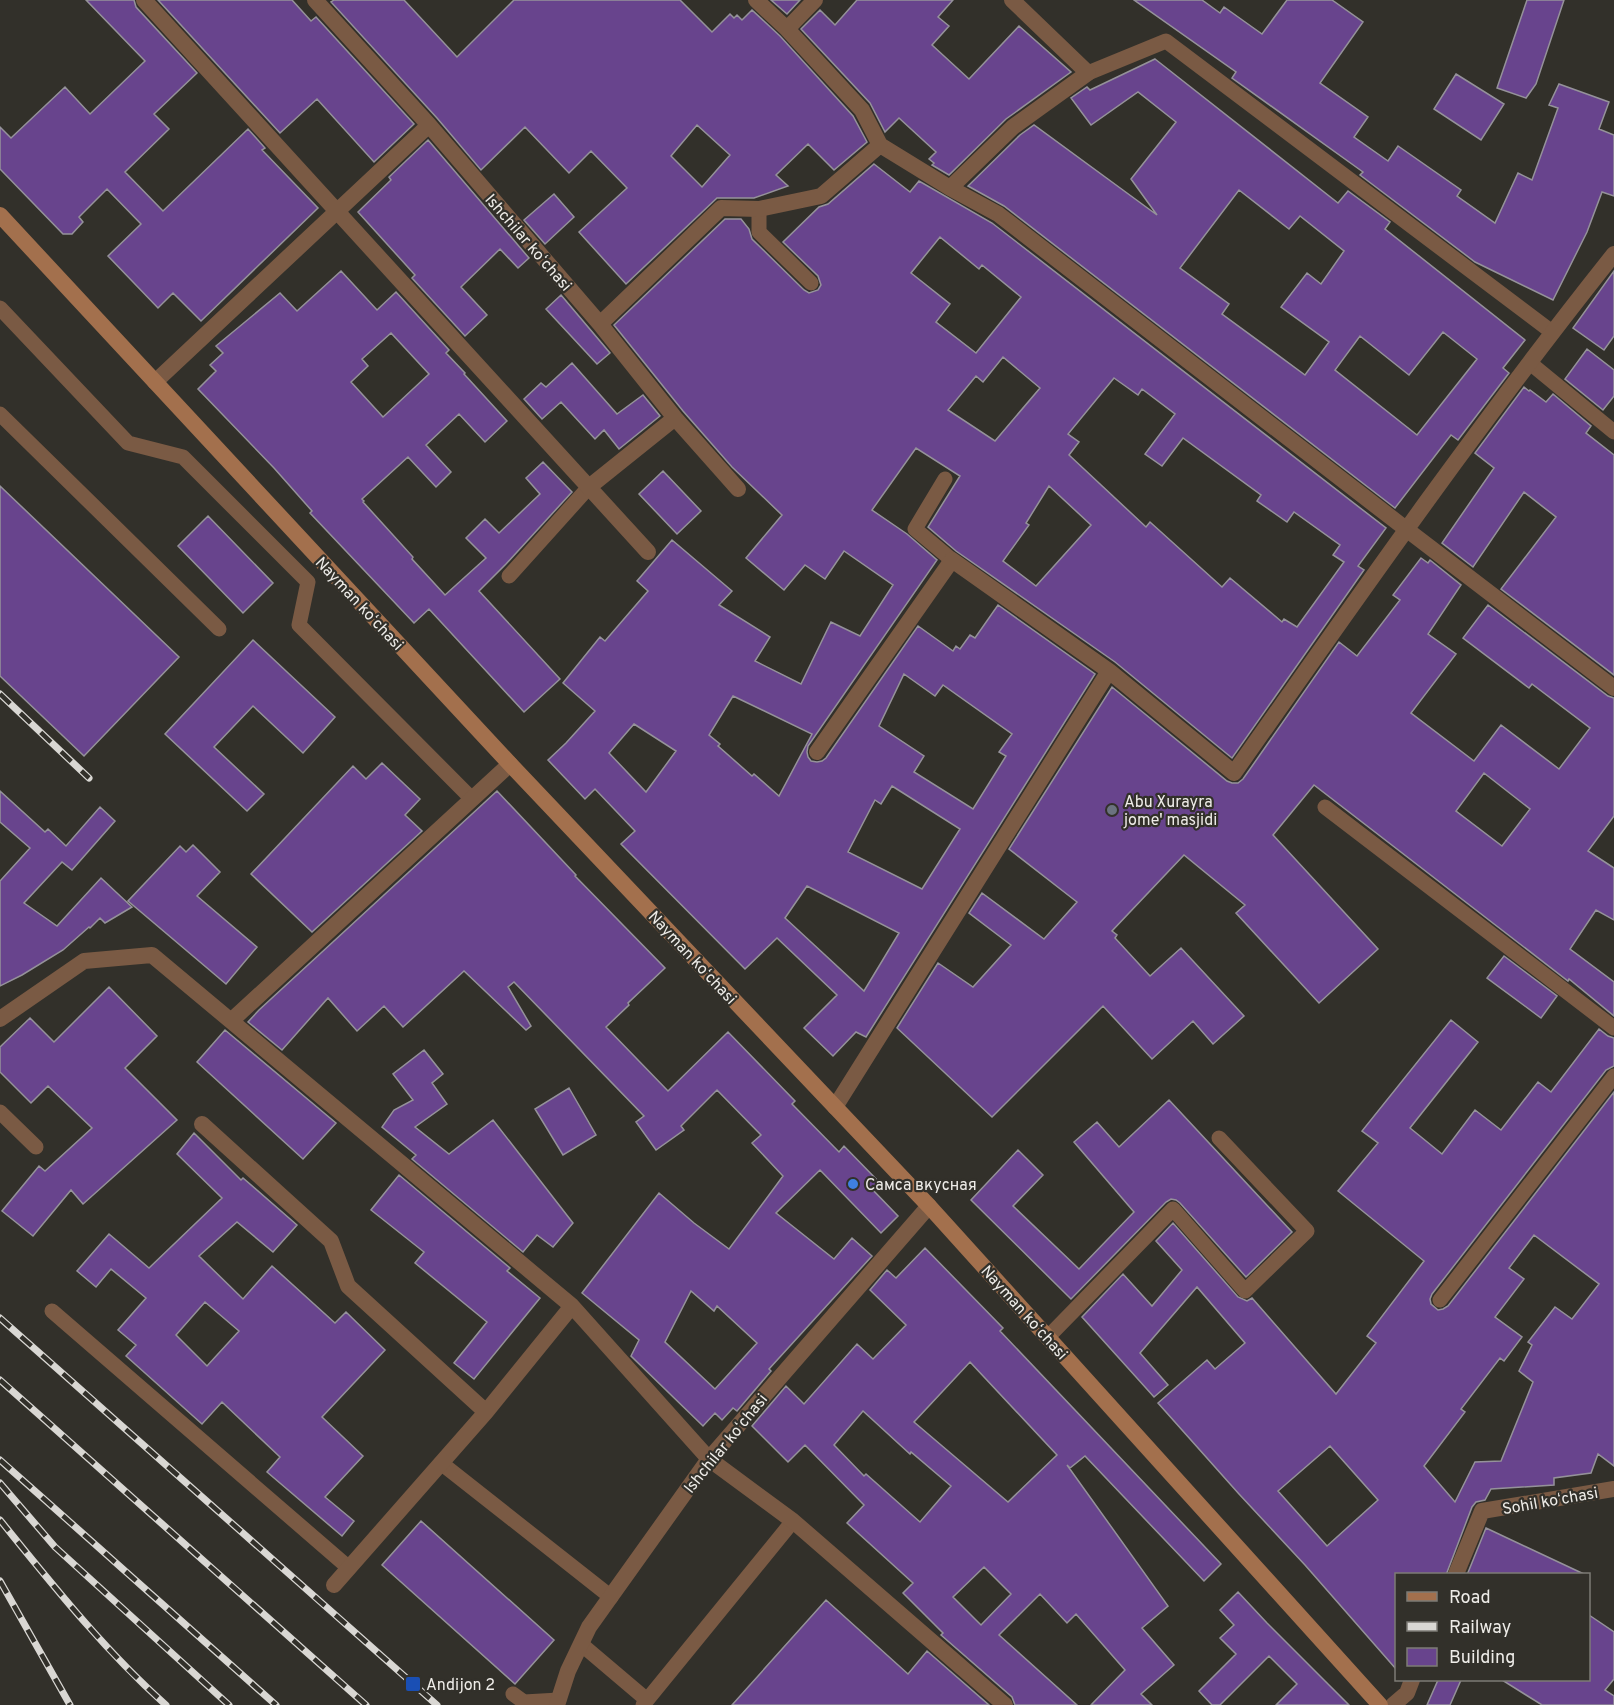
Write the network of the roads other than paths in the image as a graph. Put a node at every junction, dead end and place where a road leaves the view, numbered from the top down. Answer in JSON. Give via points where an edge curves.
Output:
{"nodes":[{"id":1,"x":144,"y":0,"type":"edge"},
{"id":2,"x":315,"y":0,"type":"edge"},
{"id":3,"x":756,"y":0,"type":"edge"},
{"id":4,"x":815,"y":0,"type":"edge"},
{"id":5,"x":1012,"y":0,"type":"edge"},
{"id":6,"x":788,"y":29,"type":"junction"},
{"id":7,"x":1088,"y":73,"type":"junction"},
{"id":8,"x":429,"y":125,"type":"junction"},
{"id":9,"x":880,"y":145,"type":"junction"},
{"id":10,"x":950,"y":188,"type":"junction"},
{"id":11,"x":759,"y":209,"type":"junction"},
{"id":12,"x":336,"y":212,"type":"junction"},
{"id":13,"x":0,"y":215,"type":"edge"},
{"id":14,"x":1614,"y":254,"type":"edge"},
{"id":15,"x":811,"y":283,"type":"dead end"},
{"id":16,"x":0,"y":308,"type":"edge"},
{"id":17,"x":600,"y":324,"type":"junction"},
{"id":18,"x":1552,"y":332,"type":"junction"},
{"id":19,"x":1530,"y":363,"type":"junction"},
{"id":20,"x":155,"y":382,"type":"junction"},
{"id":21,"x":0,"y":414,"type":"edge"},
{"id":22,"x":675,"y":418,"type":"junction"},
{"id":23,"x":1614,"y":432,"type":"edge"},
{"id":24,"x":945,"y":479,"type":"dead end"},
{"id":25,"x":589,"y":488,"type":"junction"},
{"id":26,"x":738,"y":489,"type":"dead end"},
{"id":27,"x":1406,"y":529,"type":"junction"},
{"id":28,"x":648,"y":552,"type":"dead end"},
{"id":29,"x":952,"y":560,"type":"junction"},
{"id":30,"x":508,"y":576,"type":"dead end"},
{"id":31,"x":219,"y":629,"type":"dead end"},
{"id":32,"x":1109,"y":671,"type":"junction"},
{"id":33,"x":1614,"y":688,"type":"edge"},
{"id":34,"x":817,"y":752,"type":"dead end"},
{"id":35,"x":510,"y":764,"type":"junction"},
{"id":36,"x":472,"y":799,"type":"junction"},
{"id":37,"x":1325,"y":807,"type":"dead end"},
{"id":38,"x":0,"y":1019,"type":"edge"},
{"id":39,"x":231,"y":1021,"type":"junction"},
{"id":40,"x":1614,"y":1028,"type":"edge"},
{"id":41,"x":1614,"y":1076,"type":"edge"},
{"id":42,"x":836,"y":1107,"type":"junction"},
{"id":43,"x":0,"y":1112,"type":"edge"},
{"id":44,"x":202,"y":1124,"type":"dead end"},
{"id":45,"x":1219,"y":1138,"type":"dead end"},
{"id":46,"x":36,"y":1147,"type":"dead end"},
{"id":47,"x":929,"y":1206,"type":"junction"},
{"id":48,"x":1440,"y":1300,"type":"dead end"},
{"id":49,"x":572,"y":1306,"type":"junction"},
{"id":50,"x":52,"y":1311,"type":"dead end"},
{"id":51,"x":1048,"y":1337,"type":"junction"},
{"id":52,"x":486,"y":1412,"type":"junction"},
{"id":53,"x":709,"y":1459,"type":"junction"},
{"id":54,"x":441,"y":1463,"type":"junction"},
{"id":55,"x":1614,"y":1489,"type":"edge"},
{"id":56,"x":794,"y":1521,"type":"junction"},
{"id":57,"x":349,"y":1568,"type":"junction"},
{"id":58,"x":1457,"y":1573,"type":"edge"},
{"id":59,"x":334,"y":1586,"type":"dead end"},
{"id":60,"x":610,"y":1597,"type":"junction"},
{"id":61,"x":581,"y":1644,"type":"junction"},
{"id":62,"x":1412,"y":1681,"type":"edge"},
{"id":63,"x":513,"y":1694,"type":"dead end"},
{"id":64,"x":558,"y":1702,"type":"edge"},
{"id":65,"x":645,"y":1703,"type":"edge"},
{"id":66,"x":1005,"y":1705,"type":"edge"},
{"id":67,"x":1380,"y":1705,"type":"edge"},
{"id":68,"x":1393,"y":1705,"type":"edge"}],
"edges":[{"from":1,"to":12,"type":"street"},
{"from":2,"to":8,"type":"street","name":"Ishchilar koʻchasi"},
{"from":3,"to":6,"type":"street"},
{"from":4,"to":6,"type":"street"},
{"from":5,"to":7,"type":"street"},
{"from":6,"to":9,"type":"street","via":[[862,110]]},
{"from":7,"to":10,"type":"street","via":[[1013,127]]},
{"from":7,"to":18,"type":"lane","via":[[1166,41]]},
{"from":8,"to":12,"type":"street"},
{"from":8,"to":17,"type":"street","name":"Ishchilar koʻchasi"},
{"from":9,"to":10,"type":"street"},
{"from":9,"to":11,"type":"street","via":[[821,196]]},
{"from":10,"to":27,"type":"street","via":[[998,214]]},
{"from":11,"to":15,"type":"lane","via":[[759,232]]},
{"from":11,"to":17,"type":"street","via":[[722,208]]},
{"from":12,"to":20,"type":"street"},
{"from":12,"to":25,"type":"street"},
{"from":13,"to":20,"type":"main road","name":"Nayman koʻchasi"},
{"from":14,"to":18,"type":"street"},
{"from":16,"to":36,"type":"lane","via":[[129,443],[183,456],[308,582],[299,625]]},
{"from":17,"to":22,"type":"street","name":"Ishchilar koʻchasi"},
{"from":18,"to":19,"type":"street"},
{"from":19,"to":23,"type":"lane"},
{"from":19,"to":27,"type":"street"},
{"from":20,"to":35,"type":"main road","name":"Nayman koʻchasi"},
{"from":21,"to":31,"type":"lane"},
{"from":22,"to":25,"type":"street"},
{"from":22,"to":26,"type":"street","name":"Ishchilar koʻchasi"},
{"from":24,"to":29,"type":"lane","via":[[915,529]]},
{"from":25,"to":28,"type":"street"},
{"from":25,"to":30,"type":"lane"},
{"from":27,"to":32,"type":"street","via":[[1234,774]]},
{"from":27,"to":33,"type":"street"},
{"from":29,"to":32,"type":"street"},
{"from":29,"to":34,"type":"street"},
{"from":32,"to":42,"type":"street"},
{"from":35,"to":36,"type":"street"},
{"from":35,"to":42,"type":"main road","name":"Nayman koʻchasi"},
{"from":36,"to":39,"type":"street"},
{"from":37,"to":40,"type":"lane"},
{"from":38,"to":39,"type":"street","via":[[84,961],[152,955]]},
{"from":39,"to":49,"type":"street"},
{"from":41,"to":48,"type":"lane"},
{"from":42,"to":47,"type":"main road","name":"Nayman koʻchasi"},
{"from":43,"to":46,"type":"lane"},
{"from":44,"to":52,"type":"street","via":[[331,1241],[348,1286]]},
{"from":45,"to":51,"type":"lane","via":[[1307,1231],[1245,1291],[1173,1209]]},
{"from":47,"to":51,"type":"main road","name":"Nayman koʻchasi"},
{"from":47,"to":53,"type":"street","name":"Ishchilar koʻchasi"},
{"from":49,"to":52,"type":"street"},
{"from":49,"to":53,"type":"street"},
{"from":50,"to":57,"type":"lane"},
{"from":51,"to":67,"type":"main road","name":"Nayman koʻchasi"},
{"from":52,"to":54,"type":"street"},
{"from":53,"to":56,"type":"street"},
{"from":53,"to":60,"type":"street","name":"Ishchilar koʻchasi"},
{"from":54,"to":57,"type":"street"},
{"from":54,"to":60,"type":"lane"},
{"from":55,"to":58,"type":"street","name":"Sohil koʻchasi","via":[[1482,1511]]},
{"from":56,"to":65,"type":"lane"},
{"from":56,"to":66,"type":"street"},
{"from":57,"to":59,"type":"street"},
{"from":60,"to":61,"type":"street","name":"Ishchilar koʻchasi"},
{"from":61,"to":64,"type":"street","name":"Ishchilar koʻchasi"},
{"from":61,"to":65,"type":"lane"},
{"from":62,"to":68,"type":"street","via":[[1407,1694]]},
{"from":63,"to":64,"type":"lane","via":[[524,1702]]}]}
